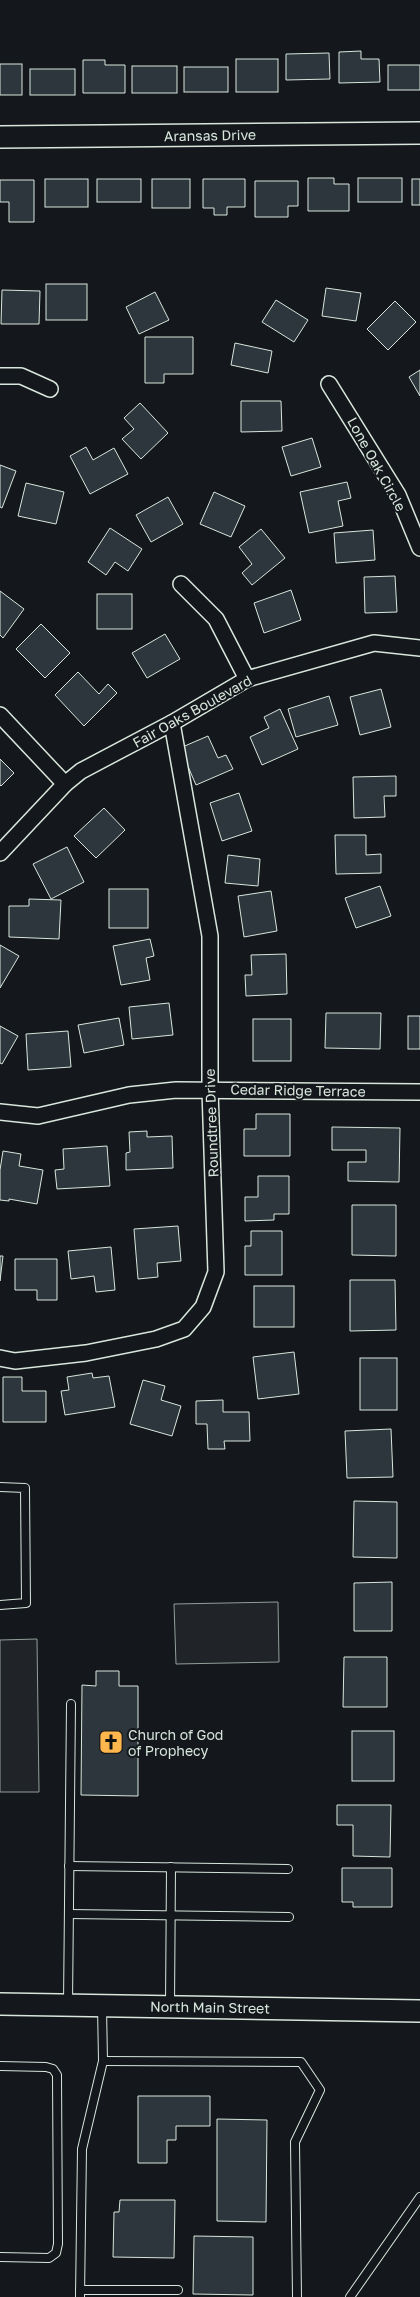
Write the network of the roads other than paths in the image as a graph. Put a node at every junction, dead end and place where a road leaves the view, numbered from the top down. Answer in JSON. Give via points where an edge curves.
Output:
{"nodes":[{"id":1,"x":420,"y":132,"type":"edge"},
{"id":2,"x":0,"y":137,"type":"edge"},
{"id":3,"x":0,"y":376,"type":"edge"},
{"id":4,"x":329,"y":384,"type":"dead end"},
{"id":5,"x":50,"y":389,"type":"dead end"},
{"id":6,"x":420,"y":548,"type":"edge"},
{"id":7,"x":181,"y":584,"type":"dead end"},
{"id":8,"x":420,"y":648,"type":"edge"},
{"id":9,"x":247,"y":679,"type":"junction"},
{"id":10,"x":0,"y":715,"type":"edge"},
{"id":11,"x":172,"y":723,"type":"junction"},
{"id":12,"x":65,"y":784,"type":"junction"},
{"id":13,"x":0,"y":853,"type":"edge"},
{"id":14,"x":210,"y":1090,"type":"junction"},
{"id":15,"x":420,"y":1092,"type":"edge"},
{"id":16,"x":0,"y":1112,"type":"edge"},
{"id":17,"x":0,"y":1358,"type":"edge"},
{"id":18,"x":0,"y":1486,"type":"edge"},
{"id":19,"x":0,"y":1605,"type":"edge"},
{"id":20,"x":71,"y":1704,"type":"dead end"},
{"id":21,"x":69,"y":1866,"type":"junction"},
{"id":22,"x":170,"y":1867,"type":"junction"},
{"id":23,"x":288,"y":1869,"type":"dead end"},
{"id":24,"x":68,"y":1914,"type":"junction"},
{"id":25,"x":169,"y":1916,"type":"junction"},
{"id":26,"x":288,"y":1917,"type":"dead end"},
{"id":27,"x":0,"y":2004,"type":"edge"},
{"id":28,"x":68,"y":2004,"type":"junction"},
{"id":29,"x":102,"y":2004,"type":"junction"},
{"id":30,"x":170,"y":2006,"type":"junction"},
{"id":31,"x":420,"y":2011,"type":"edge"},
{"id":32,"x":103,"y":2061,"type":"junction"},
{"id":33,"x":0,"y":2066,"type":"edge"},
{"id":34,"x":420,"y":2197,"type":"edge"},
{"id":35,"x":0,"y":2257,"type":"edge"},
{"id":36,"x":178,"y":2290,"type":"dead end"},
{"id":37,"x":80,"y":2294,"type":"edge"},
{"id":38,"x":107,"y":2294,"type":"edge"},
{"id":39,"x":297,"y":2297,"type":"edge"},
{"id":40,"x":350,"y":2297,"type":"edge"}],
"edges":[{"from":1,"to":2,"type":"main road","name":"Aransas Drive"},
{"from":3,"to":5,"type":"street","via":[[21,376]]},
{"from":4,"to":6,"type":"street","name":"Lone Oak Circle","via":[[398,496]]},
{"from":7,"to":9,"type":"street","via":[[216,619]]},
{"from":8,"to":9,"type":"street","name":"Fair Oaks Boulevard","via":[[374,643]]},
{"from":9,"to":11,"type":"street","name":"Fair Oaks Boulevard"},
{"from":10,"to":12,"type":"street"},
{"from":11,"to":12,"type":"street","name":"Fair Oaks Boulevard","via":[[81,771]]},
{"from":11,"to":14,"type":"street","name":"Roundtree Drive","via":[[210,936]]},
{"from":12,"to":13,"type":"street","name":"Fair Oaks Boulevard"},
{"from":14,"to":15,"type":"street","name":"Cedar Ridge Terrace"},
{"from":14,"to":16,"type":"street","name":"Cedar Ridge Terrace","via":[[129,1095],[38,1116]]},
{"from":14,"to":17,"type":"street","name":"Roundtree Drive","via":[[216,1272],[203,1307],[184,1328],[156,1339],[86,1353],[15,1361]]},
{"from":18,"to":19,"type":"lane","via":[[25,1488],[26,1603]]},
{"from":20,"to":21,"type":"lane"},
{"from":21,"to":22,"type":"lane"},
{"from":21,"to":24,"type":"lane"},
{"from":22,"to":23,"type":"lane"},
{"from":22,"to":25,"type":"lane"},
{"from":24,"to":25,"type":"lane"},
{"from":24,"to":28,"type":"lane"},
{"from":25,"to":26,"type":"lane"},
{"from":25,"to":30,"type":"lane"},
{"from":27,"to":28,"type":"main road","name":"North Main Street"},
{"from":28,"to":29,"type":"main road","name":"North Main Street"},
{"from":29,"to":30,"type":"main road","name":"North Main Street"},
{"from":29,"to":32,"type":"lane"},
{"from":30,"to":31,"type":"main road","name":"North Main Street"},
{"from":32,"to":37,"type":"lane","via":[[82,2149]]},
{"from":32,"to":39,"type":"lane","via":[[301,2062],[320,2090],[295,2142]]},
{"from":33,"to":35,"type":"lane","via":[[46,2067],[57,2076],[58,2244],[56,2253],[49,2258]]},
{"from":34,"to":40,"type":"lane"},
{"from":36,"to":38,"type":"lane"},
{"from":37,"to":38,"type":"lane"}]}
